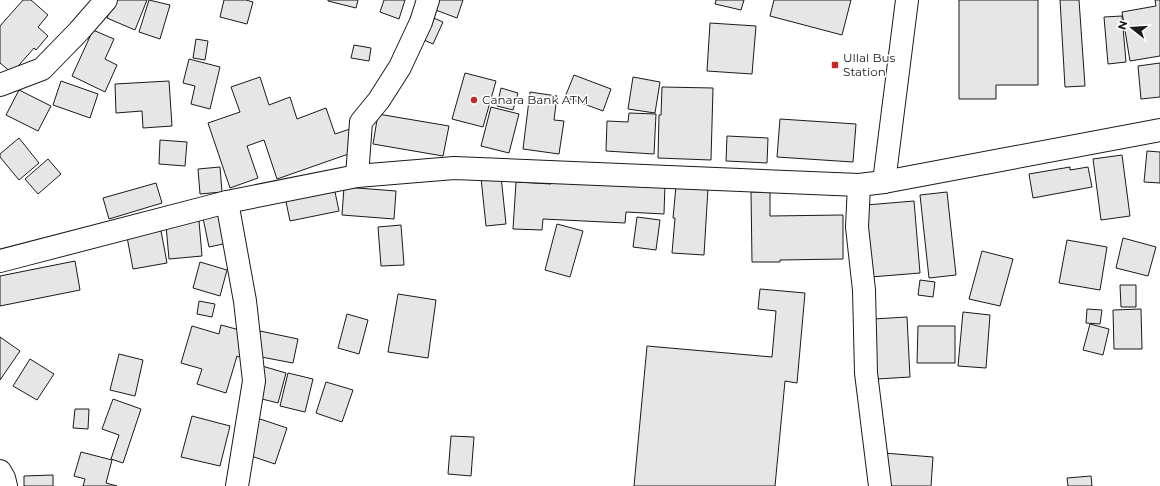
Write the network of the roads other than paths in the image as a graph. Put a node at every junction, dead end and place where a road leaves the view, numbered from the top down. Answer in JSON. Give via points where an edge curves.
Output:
{"nodes":[{"id":1,"x":106,"y":0,"type":"edge"},
{"id":2,"x":428,"y":0,"type":"edge"},
{"id":3,"x":907,"y":0,"type":"edge"},
{"id":4,"x":0,"y":85,"type":"edge"},
{"id":5,"x":1160,"y":130,"type":"edge"},
{"id":6,"x":357,"y":176,"type":"junction"},
{"id":7,"x":884,"y":182,"type":"junction"},
{"id":8,"x":859,"y":184,"type":"junction"},
{"id":9,"x":227,"y":202,"type":"junction"},
{"id":10,"x":0,"y":261,"type":"edge"},
{"id":11,"x":0,"y":471,"type":"edge"},
{"id":12,"x":6,"y":486,"type":"edge"},
{"id":13,"x":237,"y":486,"type":"edge"},
{"id":14,"x":880,"y":486,"type":"edge"}],
"edges":[{"from":1,"to":4,"type":"street","via":[[42,69]]},
{"from":2,"to":6,"type":"street","via":[[421,22],[400,67],[361,122]]},
{"from":3,"to":7,"type":"street"},
{"from":5,"to":7,"type":"street"},
{"from":6,"to":8,"type":"street","via":[[454,168]]},
{"from":6,"to":9,"type":"street"},
{"from":7,"to":8,"type":"street"},
{"from":8,"to":14,"type":"street","via":[[857,227],[864,290],[866,373]]},
{"from":9,"to":10,"type":"street"},
{"from":9,"to":13,"type":"street","via":[[245,301],[254,381]]},
{"from":11,"to":12,"type":"street"}]}
